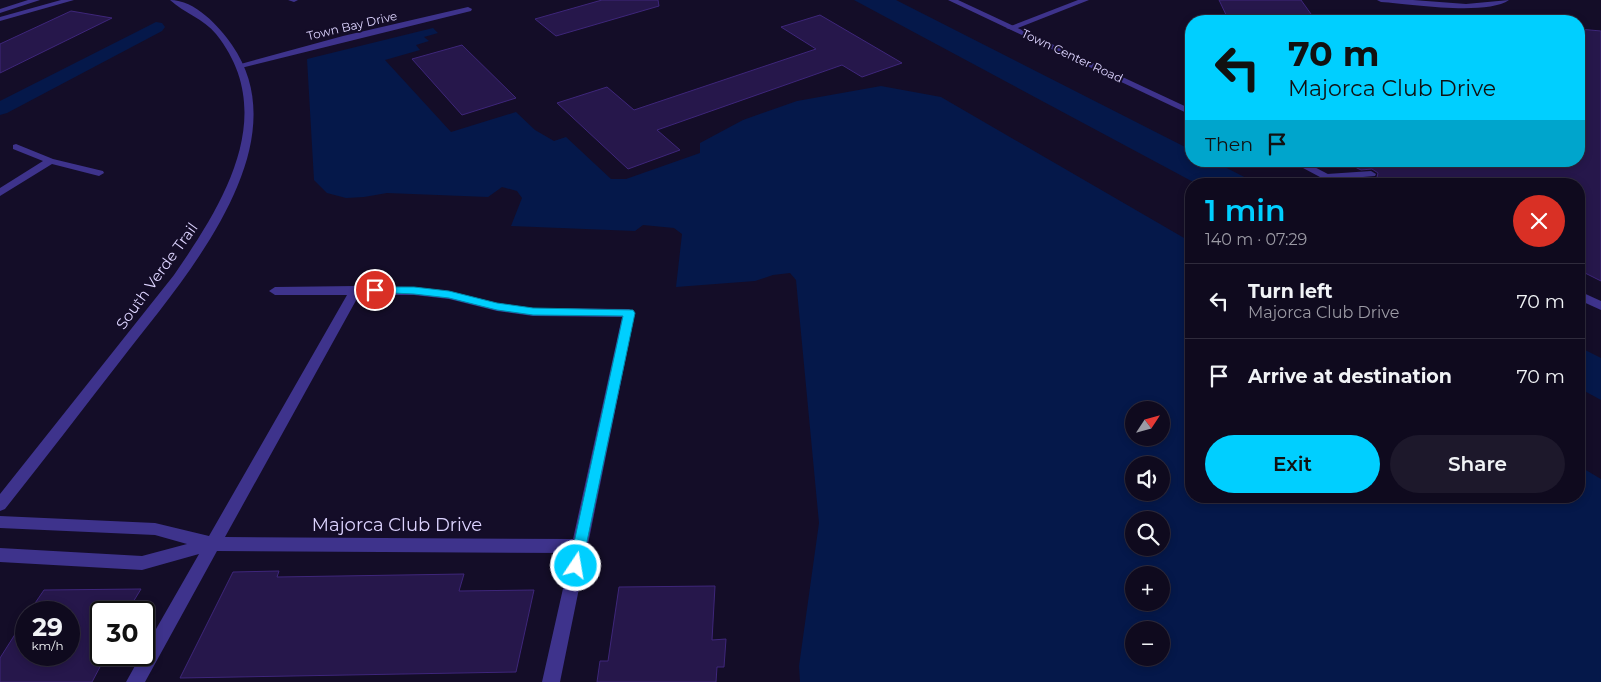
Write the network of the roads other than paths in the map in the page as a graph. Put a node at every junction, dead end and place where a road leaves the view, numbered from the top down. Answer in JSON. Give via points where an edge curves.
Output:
{"nodes":[{"id":1,"x":36,"y":0,"type":"edge"},
{"id":2,"x":70,"y":0,"type":"edge"},
{"id":3,"x":174,"y":0,"type":"edge"},
{"id":4,"x":952,"y":0,"type":"edge"},
{"id":5,"x":1085,"y":0,"type":"edge"},
{"id":6,"x":1381,"y":0,"type":"edge"},
{"id":7,"x":1505,"y":0,"type":"edge"},
{"id":8,"x":468,"y":9,"type":"dead end"},
{"id":9,"x":0,"y":11,"type":"edge"},
{"id":10,"x":0,"y":19,"type":"edge"},
{"id":11,"x":1010,"y":28,"type":"junction"},
{"id":12,"x":241,"y":65,"type":"junction"},
{"id":13,"x":1185,"y":108,"type":"edge"},
{"id":14,"x":16,"y":147,"type":"dead end"},
{"id":15,"x":50,"y":161,"type":"junction"},
{"id":16,"x":1308,"y":167,"type":"edge"},
{"id":17,"x":98,"y":173,"type":"dead end"},
{"id":18,"x":1371,"y":174,"type":"dead end"},
{"id":19,"x":1327,"y":176,"type":"junction"},
{"id":20,"x":1331,"y":178,"type":"edge"},
{"id":21,"x":0,"y":193,"type":"edge"},
{"id":22,"x":356,"y":290,"type":"junction"},
{"id":23,"x":274,"y":291,"type":"dead end"},
{"id":24,"x":1585,"y":298,"type":"edge"},
{"id":25,"x":1599,"y":304,"type":"edge"},
{"id":26,"x":0,"y":505,"type":"edge"},
{"id":27,"x":0,"y":522,"type":"edge"},
{"id":28,"x":213,"y":544,"type":"junction"},
{"id":29,"x":580,"y":546,"type":"junction"},
{"id":30,"x":0,"y":555,"type":"edge"},
{"id":31,"x":136,"y":682,"type":"edge"},
{"id":32,"x":551,"y":682,"type":"edge"}],
"edges":[{"from":1,"to":9,"type":"street"},
{"from":2,"to":10,"type":"street"},
{"from":3,"to":12,"type":"street","name":"South Verde Trail","via":[[199,14],[216,29],[231,46]]},
{"from":4,"to":11,"type":"street","name":"Town Center Road"},
{"from":5,"to":11,"type":"street"},
{"from":6,"to":7,"type":"street","via":[[1466,6]]},
{"from":8,"to":12,"type":"street","name":"Town Bay Drive"},
{"from":11,"to":13,"type":"street","name":"Town Center Road"},
{"from":12,"to":26,"type":"street","name":"South Verde Trail","via":[[249,90],[247,144],[226,202],[178,278]]},
{"from":14,"to":15,"type":"street"},
{"from":15,"to":17,"type":"street"},
{"from":15,"to":21,"type":"street"},
{"from":16,"to":19,"type":"street"},
{"from":18,"to":19,"type":"street"},
{"from":19,"to":20,"type":"street"},
{"from":22,"to":23,"type":"street"},
{"from":22,"to":28,"type":"street"},
{"from":22,"to":29,"type":"street","via":[[440,294],[533,312],[630,313]]},
{"from":24,"to":25,"type":"street"},
{"from":27,"to":28,"type":"street","name":"Majorca Club Drive","via":[[155,529]]},
{"from":28,"to":29,"type":"street","name":"Majorca Club Drive"},
{"from":28,"to":30,"type":"street","name":"Majorca Club Drive","via":[[142,563]]},
{"from":28,"to":31,"type":"street"},
{"from":29,"to":32,"type":"street"}]}
